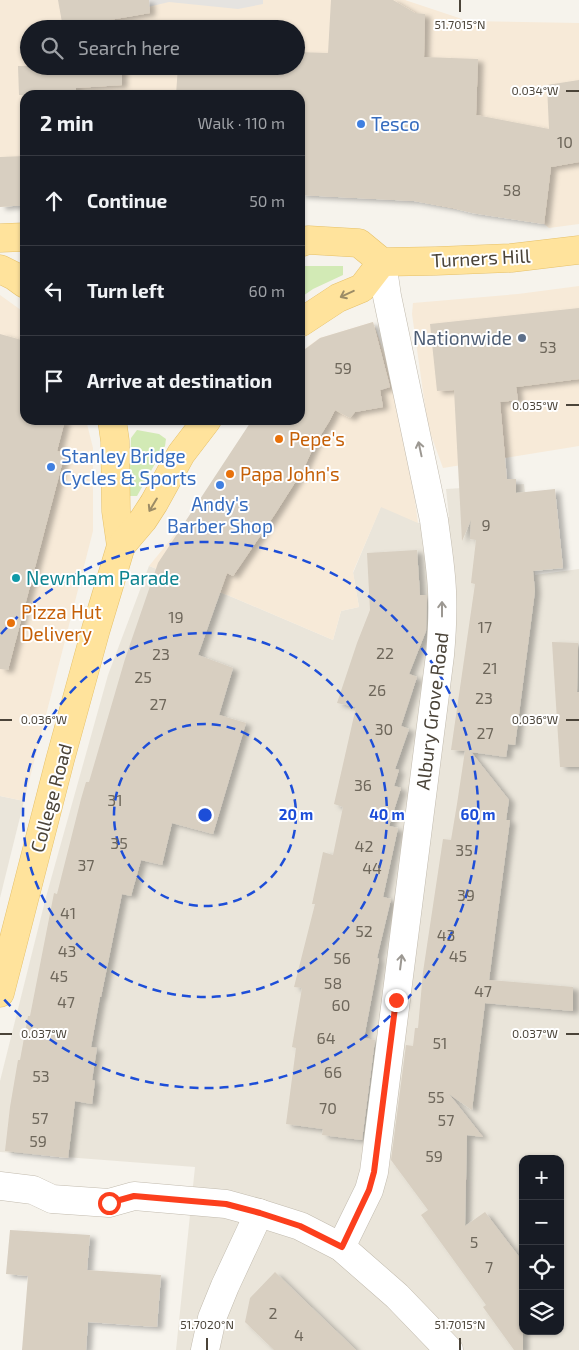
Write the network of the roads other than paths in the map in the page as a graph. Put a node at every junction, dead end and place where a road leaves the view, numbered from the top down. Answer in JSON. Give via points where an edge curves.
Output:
{"nodes":[{"id":1,"x":20,"y":237,"type":"edge"},
{"id":2,"x":0,"y":238,"type":"edge"},
{"id":3,"x":305,"y":241,"type":"edge"},
{"id":4,"x":579,"y":250,"type":"edge"},
{"id":5,"x":382,"y":262,"type":"junction"},
{"id":6,"x":0,"y":269,"type":"edge"},
{"id":7,"x":20,"y":280,"type":"edge"},
{"id":8,"x":305,"y":320,"type":"edge"},
{"id":9,"x":113,"y":425,"type":"edge"},
{"id":10,"x":203,"y":425,"type":"edge"},
{"id":11,"x":121,"y":546,"type":"junction"},
{"id":12,"x":0,"y":993,"type":"edge"},
{"id":13,"x":0,"y":1186,"type":"edge"},
{"id":14,"x":260,"y":1213,"type":"junction"},
{"id":15,"x":342,"y":1247,"type":"junction"},
{"id":16,"x":205,"y":1350,"type":"edge"},
{"id":17,"x":449,"y":1350,"type":"edge"}],
"edges":[{"from":1,"to":2,"type":"main road"},
{"from":3,"to":5,"type":"main road","via":[[359,243]]},
{"from":4,"to":5,"type":"main road","name":"Turners Hill","via":[[511,258]]},
{"from":5,"to":8,"type":"main road","one_way":true,"via":[[362,288],[338,298]]},
{"from":15,"to":5,"type":"street","name":"Albury Grove Road","one_way":true,"via":[[374,1172],[442,623],[434,520]]},
{"from":6,"to":7,"type":"main road"},
{"from":9,"to":11,"type":"main road","name":"College Road","via":[[116,511]]},
{"from":10,"to":11,"type":"main road","name":"College Road","one_way":true,"via":[[181,454],[143,520]]},
{"from":11,"to":12,"type":"main road","name":"College Road","via":[[65,741]]},
{"from":13,"to":14,"type":"street","via":[[33,1190],[52,1199],[109,1203],[134,1196],[226,1204]]},
{"from":14,"to":15,"type":"street","via":[[300,1226]]},
{"from":14,"to":16,"type":"street","via":[[221,1294]]},
{"from":15,"to":17,"type":"street","via":[[397,1296]]}]}
